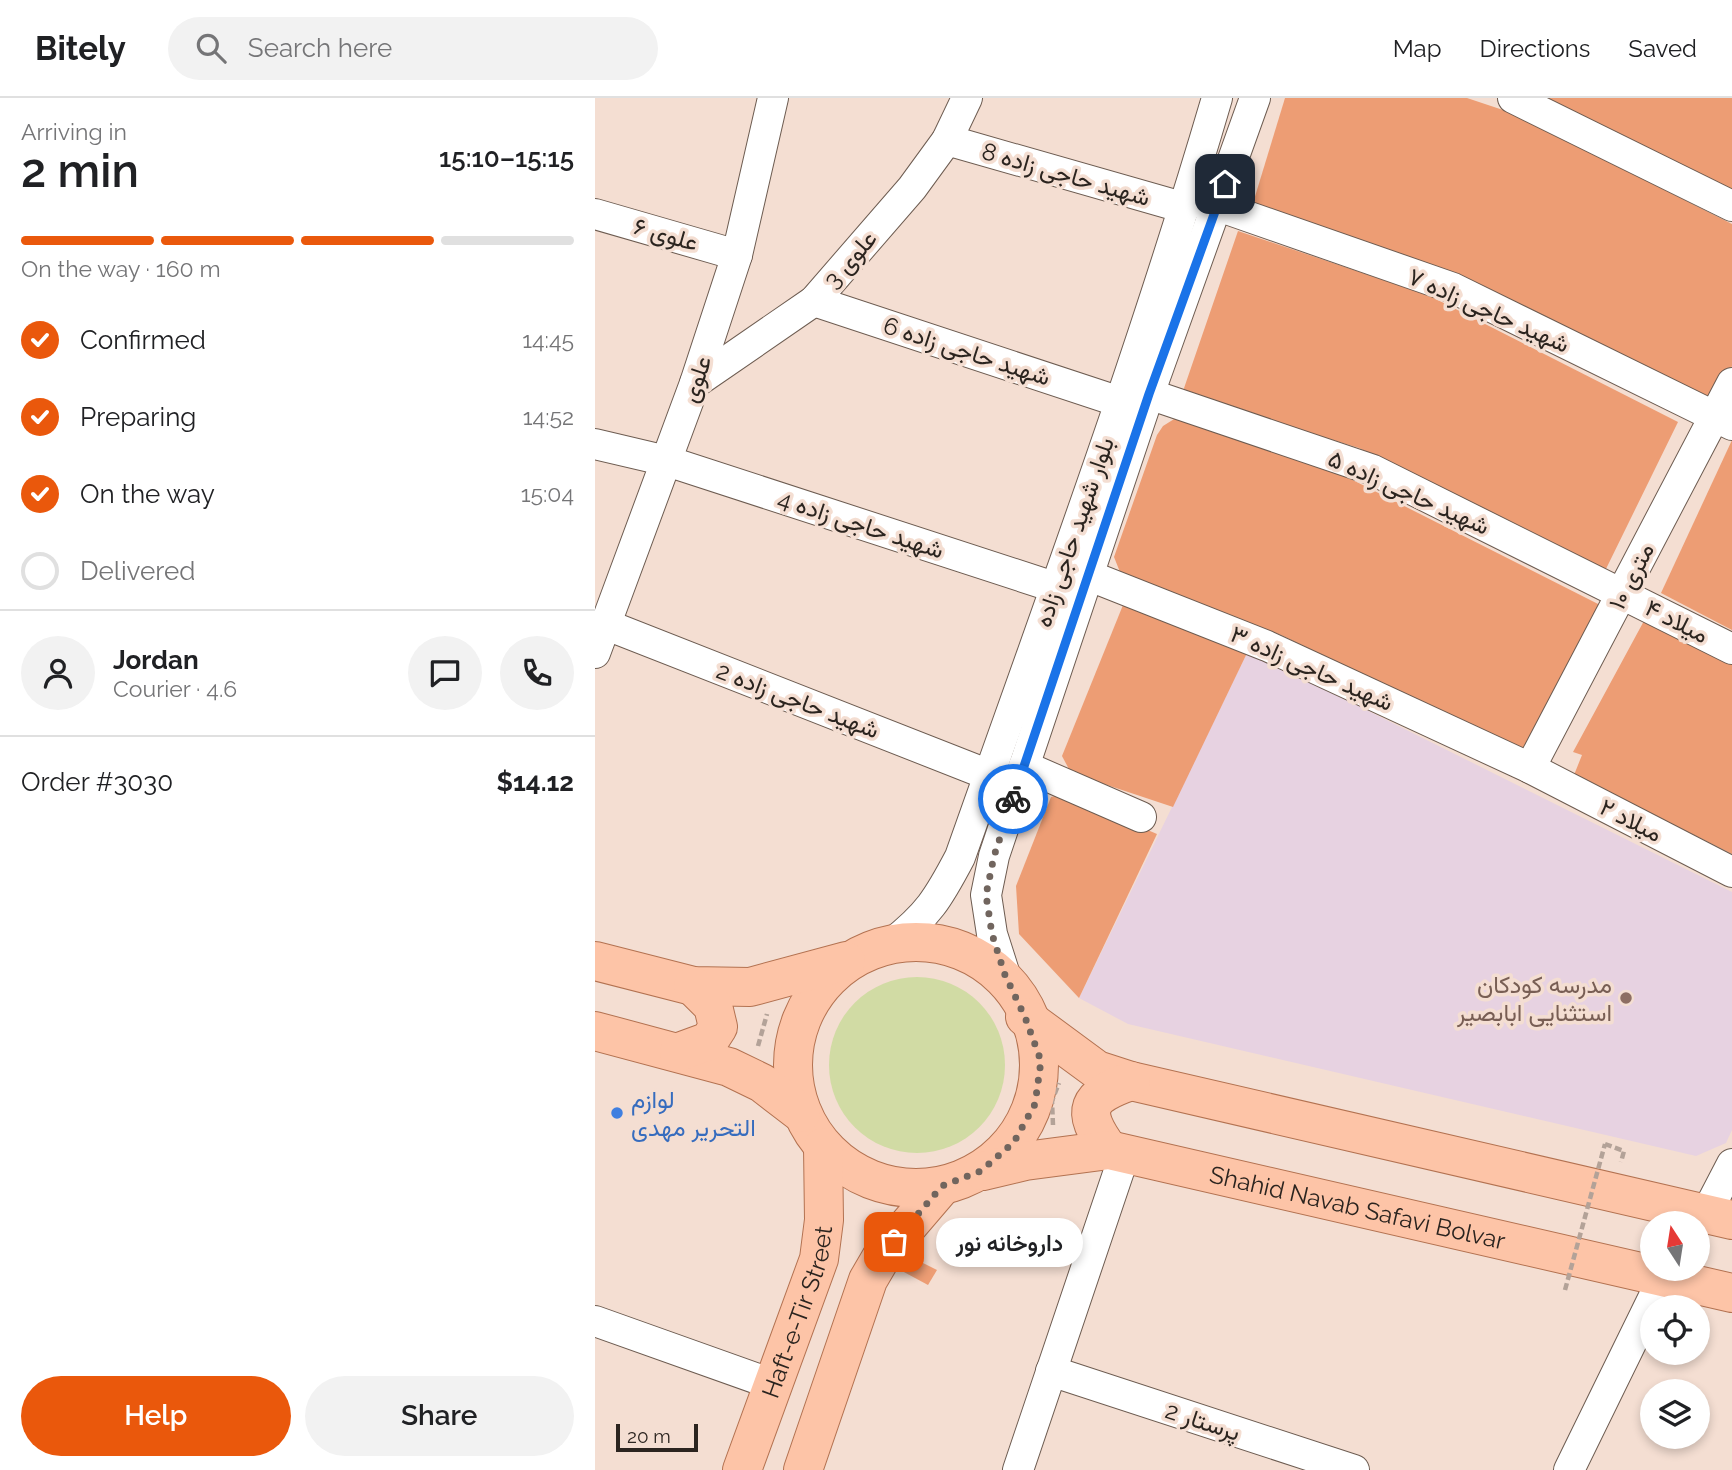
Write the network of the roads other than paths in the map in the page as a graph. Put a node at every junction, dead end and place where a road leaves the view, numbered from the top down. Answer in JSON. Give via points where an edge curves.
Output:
{"nodes":[{"id":1,"x":773,"y":98,"type":"edge"},
{"id":2,"x":967,"y":98,"type":"edge"},
{"id":3,"x":1217,"y":98,"type":"edge"},
{"id":4,"x":1255,"y":98,"type":"edge"},
{"id":5,"x":1513,"y":98,"type":"edge"},
{"id":6,"x":947,"y":140,"type":"junction"},
{"id":7,"x":1218,"y":206,"type":"junction"},
{"id":8,"x":1732,"y":206,"type":"edge"},
{"id":9,"x":1185,"y":208,"type":"junction"},
{"id":10,"x":595,"y":214,"type":"edge"},
{"id":11,"x":737,"y":255,"type":"junction"},
{"id":12,"x":814,"y":301,"type":"junction"},
{"id":13,"x":695,"y":383,"type":"junction"},
{"id":14,"x":1732,"y":383,"type":"edge"},
{"id":15,"x":1149,"y":394,"type":"junction"},
{"id":16,"x":1120,"y":402,"type":"junction"},
{"id":17,"x":1723,"y":421,"type":"edge"},
{"id":18,"x":595,"y":444,"type":"edge"},
{"id":19,"x":667,"y":461,"type":"junction"},
{"id":20,"x":1090,"y":576,"type":"junction"},
{"id":21,"x":1054,"y":587,"type":"junction"},
{"id":22,"x":1623,"y":594,"type":"junction"},
{"id":23,"x":607,"y":625,"type":"junction"},
{"id":24,"x":1732,"y":649,"type":"edge"},
{"id":25,"x":595,"y":653,"type":"edge"},
{"id":26,"x":1024,"y":766,"type":"junction"},
{"id":27,"x":1529,"y":768,"type":"junction"},
{"id":28,"x":989,"y":775,"type":"junction"},
{"id":29,"x":1141,"y":817,"type":"dead end"},
{"id":30,"x":1732,"y":872,"type":"edge"},
{"id":31,"x":891,"y":944,"type":"junction"},
{"id":32,"x":851,"y":960,"type":"junction"},
{"id":33,"x":595,"y":961,"type":"edge"},
{"id":34,"x":1005,"y":975,"type":"junction"},
{"id":35,"x":693,"y":986,"type":"junction"},
{"id":36,"x":1025,"y":1017,"type":"junction"},
{"id":37,"x":595,"y":1031,"type":"edge"},
{"id":38,"x":679,"y":1052,"type":"junction"},
{"id":39,"x":1131,"y":1081,"type":"junction"},
{"id":40,"x":801,"y":1113,"type":"junction"},
{"id":41,"x":823,"y":1147,"type":"junction"},
{"id":42,"x":1117,"y":1152,"type":"junction"},
{"id":43,"x":1732,"y":1164,"type":"edge"},
{"id":44,"x":981,"y":1171,"type":"junction"},
{"id":45,"x":942,"y":1186,"type":"junction"},
{"id":46,"x":1719,"y":1217,"type":"edge"},
{"id":47,"x":819,"y":1259,"type":"junction"},
{"id":48,"x":1640,"y":1272,"type":"edge"},
{"id":49,"x":868,"y":1280,"type":"junction"},
{"id":50,"x":1663,"y":1281,"type":"edge"},
{"id":51,"x":1678,"y":1281,"type":"edge"},
{"id":52,"x":1732,"y":1293,"type":"edge"},
{"id":53,"x":595,"y":1321,"type":"edge"},
{"id":54,"x":1051,"y":1371,"type":"junction"},
{"id":55,"x":772,"y":1384,"type":"junction"},
{"id":56,"x":742,"y":1470,"type":"edge"},
{"id":57,"x":803,"y":1470,"type":"edge"},
{"id":58,"x":1019,"y":1470,"type":"edge"},
{"id":59,"x":1354,"y":1470,"type":"edge"},
{"id":60,"x":1569,"y":1470,"type":"edge"}],
"edges":[{"from":1,"to":11,"type":"street","name":"علوی"},
{"from":2,"to":6,"type":"street","name":"علوی 3"},
{"from":3,"to":9,"type":"street","name":"بلوار شهید حاجی زاده"},
{"from":4,"to":7,"type":"street","name":"بلوار شهید حاجی زاده"},
{"from":5,"to":8,"type":"street"},
{"from":6,"to":9,"type":"street","name":"شهید حاجی زاده 8"},
{"from":6,"to":12,"type":"street","name":"علوی 3","via":[[912,188]]},
{"from":7,"to":15,"type":"street","name":"بلوار شهید حاجی زاده"},
{"from":7,"to":17,"type":"street","name":"شهید حاجی زاده ۷","via":[[1453,288]]},
{"from":9,"to":16,"type":"street","name":"بلوار شهید حاجی زاده"},
{"from":10,"to":11,"type":"street","name":"علوی ۶"},
{"from":11,"to":13,"type":"street","name":"علوی"},
{"from":12,"to":13,"type":"street","name":"علوی 3"},
{"from":12,"to":16,"type":"street","name":"شهید حاجی زاده 6"},
{"from":13,"to":19,"type":"street","name":"علوی"},
{"from":14,"to":17,"type":"street","name":"۱۰ متری"},
{"from":15,"to":20,"type":"street","name":"بلوار شهید حاجی زاده"},
{"from":15,"to":22,"type":"street","name":"شهید حاجی زاده ۵","via":[[1373,470]]},
{"from":16,"to":21,"type":"street","name":"بلوار شهید حاجی زاده"},
{"from":17,"to":22,"type":"street","name":"۱۰ متری"},
{"from":18,"to":19,"type":"street","name":"شهید حاجی زاده 4"},
{"from":19,"to":21,"type":"street","name":"شهید حاجی زاده 4"},
{"from":19,"to":23,"type":"street","name":"علوی"},
{"from":20,"to":26,"type":"street","name":"بلوار شهید حاجی زاده"},
{"from":20,"to":27,"type":"street","name":"شهید حاجی زاده ۳","via":[[1267,646]]},
{"from":21,"to":28,"type":"street","name":"بلوار شهید حاجی زاده"},
{"from":22,"to":24,"type":"street","name":"میلاد ۴"},
{"from":22,"to":27,"type":"street","name":"۱۰ متری"},
{"from":23,"to":25,"type":"street","name":"علوی"},
{"from":23,"to":28,"type":"street","name":"شهید حاجی زاده 2"},
{"from":26,"to":29,"type":"street"},
{"from":26,"to":34,"type":"street","name":"بلوار شهید حاجی زاده","via":[[986,895]]},
{"from":27,"to":30,"type":"street","name":"میلاد ۲"},
{"from":28,"to":31,"type":"street","name":"بلوار شهید حاجی زاده","via":[[960,857],[937,902]]},
{"from":31,"to":32,"type":"main road"},
{"from":31,"to":34,"type":"main road","via":[[931,942],[969,953]]},
{"from":32,"to":35,"type":"main road","via":[[750,987]]},
{"from":32,"to":40,"type":"main road","via":[[819,989],[798,1027],[792,1070]]},
{"from":33,"to":35,"type":"main road"},
{"from":34,"to":36,"type":"main road"},
{"from":35,"to":38,"type":"main road","via":[[713,1006],[718,1027],[709,1041]]},
{"from":36,"to":39,"type":"main road","via":[[1097,1070]]},
{"from":36,"to":44,"type":"main road","via":[[1041,1061],[1035,1104],[1014,1142]]},
{"from":37,"to":38,"type":"main road"},
{"from":38,"to":40,"type":"main road","via":[[762,1083]]},
{"from":39,"to":42,"type":"main road","via":[[1101,1091],[1091,1107],[1092,1128]]},
{"from":39,"to":46,"type":"main road"},
{"from":40,"to":41,"type":"main road"},
{"from":41,"to":45,"type":"main road","via":[[857,1175],[899,1188]]},
{"from":41,"to":47,"type":"main road","name":"Haft-e-Tir Street","via":[[824,1220]]},
{"from":42,"to":44,"type":"main road","name":"Shahid Navab Safavi Bolvar","via":[[1025,1161]]},
{"from":42,"to":48,"type":"main road","name":"Shahid Navab Safavi Bolvar"},
{"from":42,"to":54,"type":"street"},
{"from":43,"to":46,"type":"street"},
{"from":44,"to":45,"type":"main road"},
{"from":45,"to":49,"type":"main road","via":[[882,1256]]},
{"from":47,"to":49,"type":"main road","via":[[840,1246],[852,1249],[863,1256]]},
{"from":47,"to":55,"type":"main road","name":"Haft-e-Tir Street"},
{"from":49,"to":57,"type":"main road"},
{"from":50,"to":60,"type":"street"},
{"from":51,"to":52,"type":"main road","name":"Shahid Navab Safavi Bolvar"},
{"from":53,"to":55,"type":"street"},
{"from":54,"to":58,"type":"street"},
{"from":54,"to":59,"type":"street","name":"پرستار 2"},
{"from":55,"to":56,"type":"main road","name":"Haft-e-Tir Street"}]}
